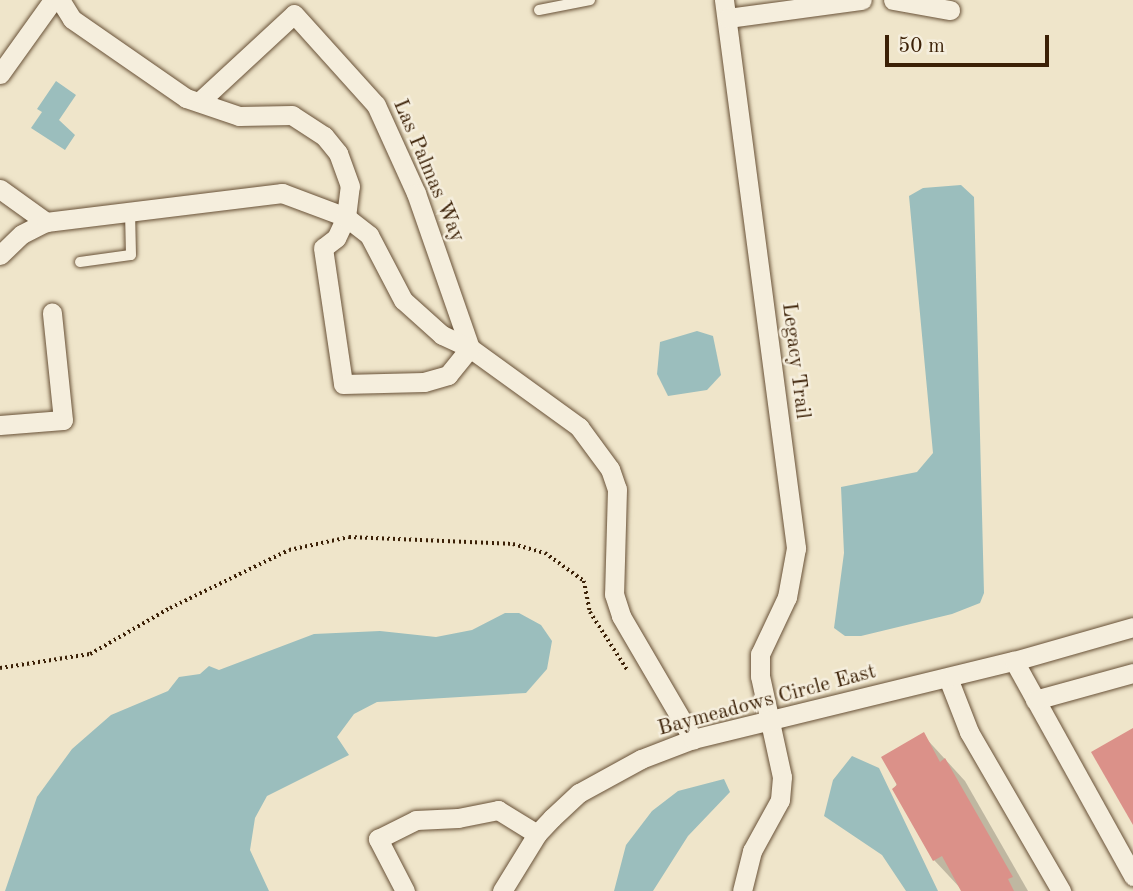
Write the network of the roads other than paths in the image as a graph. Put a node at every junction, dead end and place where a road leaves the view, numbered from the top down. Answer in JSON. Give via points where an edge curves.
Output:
{"nodes":[{"id":1,"x":52,"y":0,"type":"edge"},
{"id":2,"x":60,"y":0,"type":"edge"},
{"id":3,"x":590,"y":0,"type":"edge"},
{"id":4,"x":862,"y":0,"type":"edge"},
{"id":5,"x":893,"y":0,"type":"edge"},
{"id":6,"x":726,"y":9,"type":"edge"},
{"id":7,"x":539,"y":10,"type":"dead end"},
{"id":8,"x":950,"y":10,"type":"dead end"},
{"id":9,"x":0,"y":74,"type":"edge"},
{"id":10,"x":199,"y":102,"type":"junction"},
{"id":11,"x":0,"y":189,"type":"edge"},
{"id":12,"x":130,"y":210,"type":"junction"},
{"id":13,"x":345,"y":217,"type":"junction"},
{"id":14,"x":46,"y":222,"type":"junction"},
{"id":15,"x":0,"y":255,"type":"edge"},
{"id":16,"x":80,"y":262,"type":"dead end"},
{"id":17,"x":52,"y":313,"type":"dead end"},
{"id":18,"x":470,"y":348,"type":"junction"},
{"id":19,"x":0,"y":425,"type":"edge"},
{"id":20,"x":1133,"y":627,"type":"edge"},
{"id":21,"x":1014,"y":662,"type":"junction"},
{"id":22,"x":1133,"y":673,"type":"edge"},
{"id":23,"x":948,"y":678,"type":"junction"},
{"id":24,"x":1035,"y":701,"type":"junction"},
{"id":25,"x":770,"y":721,"type":"junction"},
{"id":26,"x":693,"y":739,"type":"junction"},
{"id":27,"x":537,"y":834,"type":"junction"},
{"id":28,"x":1133,"y":876,"type":"edge"},
{"id":29,"x":405,"y":891,"type":"edge"},
{"id":30,"x":502,"y":891,"type":"edge"},
{"id":31,"x":742,"y":891,"type":"edge"},
{"id":32,"x":1061,"y":891,"type":"edge"}],
"edges":[{"from":1,"to":9,"type":"street"},
{"from":2,"to":10,"type":"street","via":[[72,19],[186,98]]},
{"from":3,"to":7,"type":"lane"},
{"from":4,"to":6,"type":"street"},
{"from":5,"to":8,"type":"street"},
{"from":6,"to":25,"type":"street","name":"Legacy Trail","via":[[796,548],[787,597],[760,654]]},
{"from":10,"to":13,"type":"street","via":[[239,116],[292,115],[324,136],[338,153],[351,186]]},
{"from":10,"to":18,"type":"street","name":"Las Palmas Way","via":[[294,14],[376,105],[416,193]]},
{"from":11,"to":14,"type":"street"},
{"from":12,"to":13,"type":"street","via":[[282,193]]},
{"from":12,"to":14,"type":"street"},
{"from":12,"to":16,"type":"lane","via":[[131,255]]},
{"from":13,"to":18,"type":"street","via":[[369,235],[403,300],[442,335]]},
{"from":13,"to":18,"type":"street","via":[[336,237],[323,248],[343,384],[424,382],[448,375]]},
{"from":14,"to":15,"type":"street","via":[[22,234]]},
{"from":17,"to":19,"type":"street","via":[[63,419]]},
{"from":18,"to":26,"type":"street","via":[[579,427],[610,469],[617,501],[614,594],[621,616]]},
{"from":20,"to":21,"type":"street","name":"Baymeadows Circle East"},
{"from":21,"to":23,"type":"street","name":"Baymeadows Circle East"},
{"from":21,"to":24,"type":"street"},
{"from":22,"to":24,"type":"street"},
{"from":23,"to":25,"type":"street","name":"Baymeadows Circle East"},
{"from":23,"to":32,"type":"street","via":[[969,732]]},
{"from":24,"to":28,"type":"street"},
{"from":25,"to":26,"type":"street","name":"Baymeadows Circle East"},
{"from":25,"to":31,"type":"street","name":"Legacy Trail","via":[[782,777],[780,800],[752,851]]},
{"from":26,"to":27,"type":"street","name":"Baymeadows Circle East","via":[[610,774],[579,793]]},
{"from":27,"to":29,"type":"street","via":[[498,810],[416,820],[378,839]]},
{"from":27,"to":30,"type":"street","name":"Baymeadows Circle East"}]}
